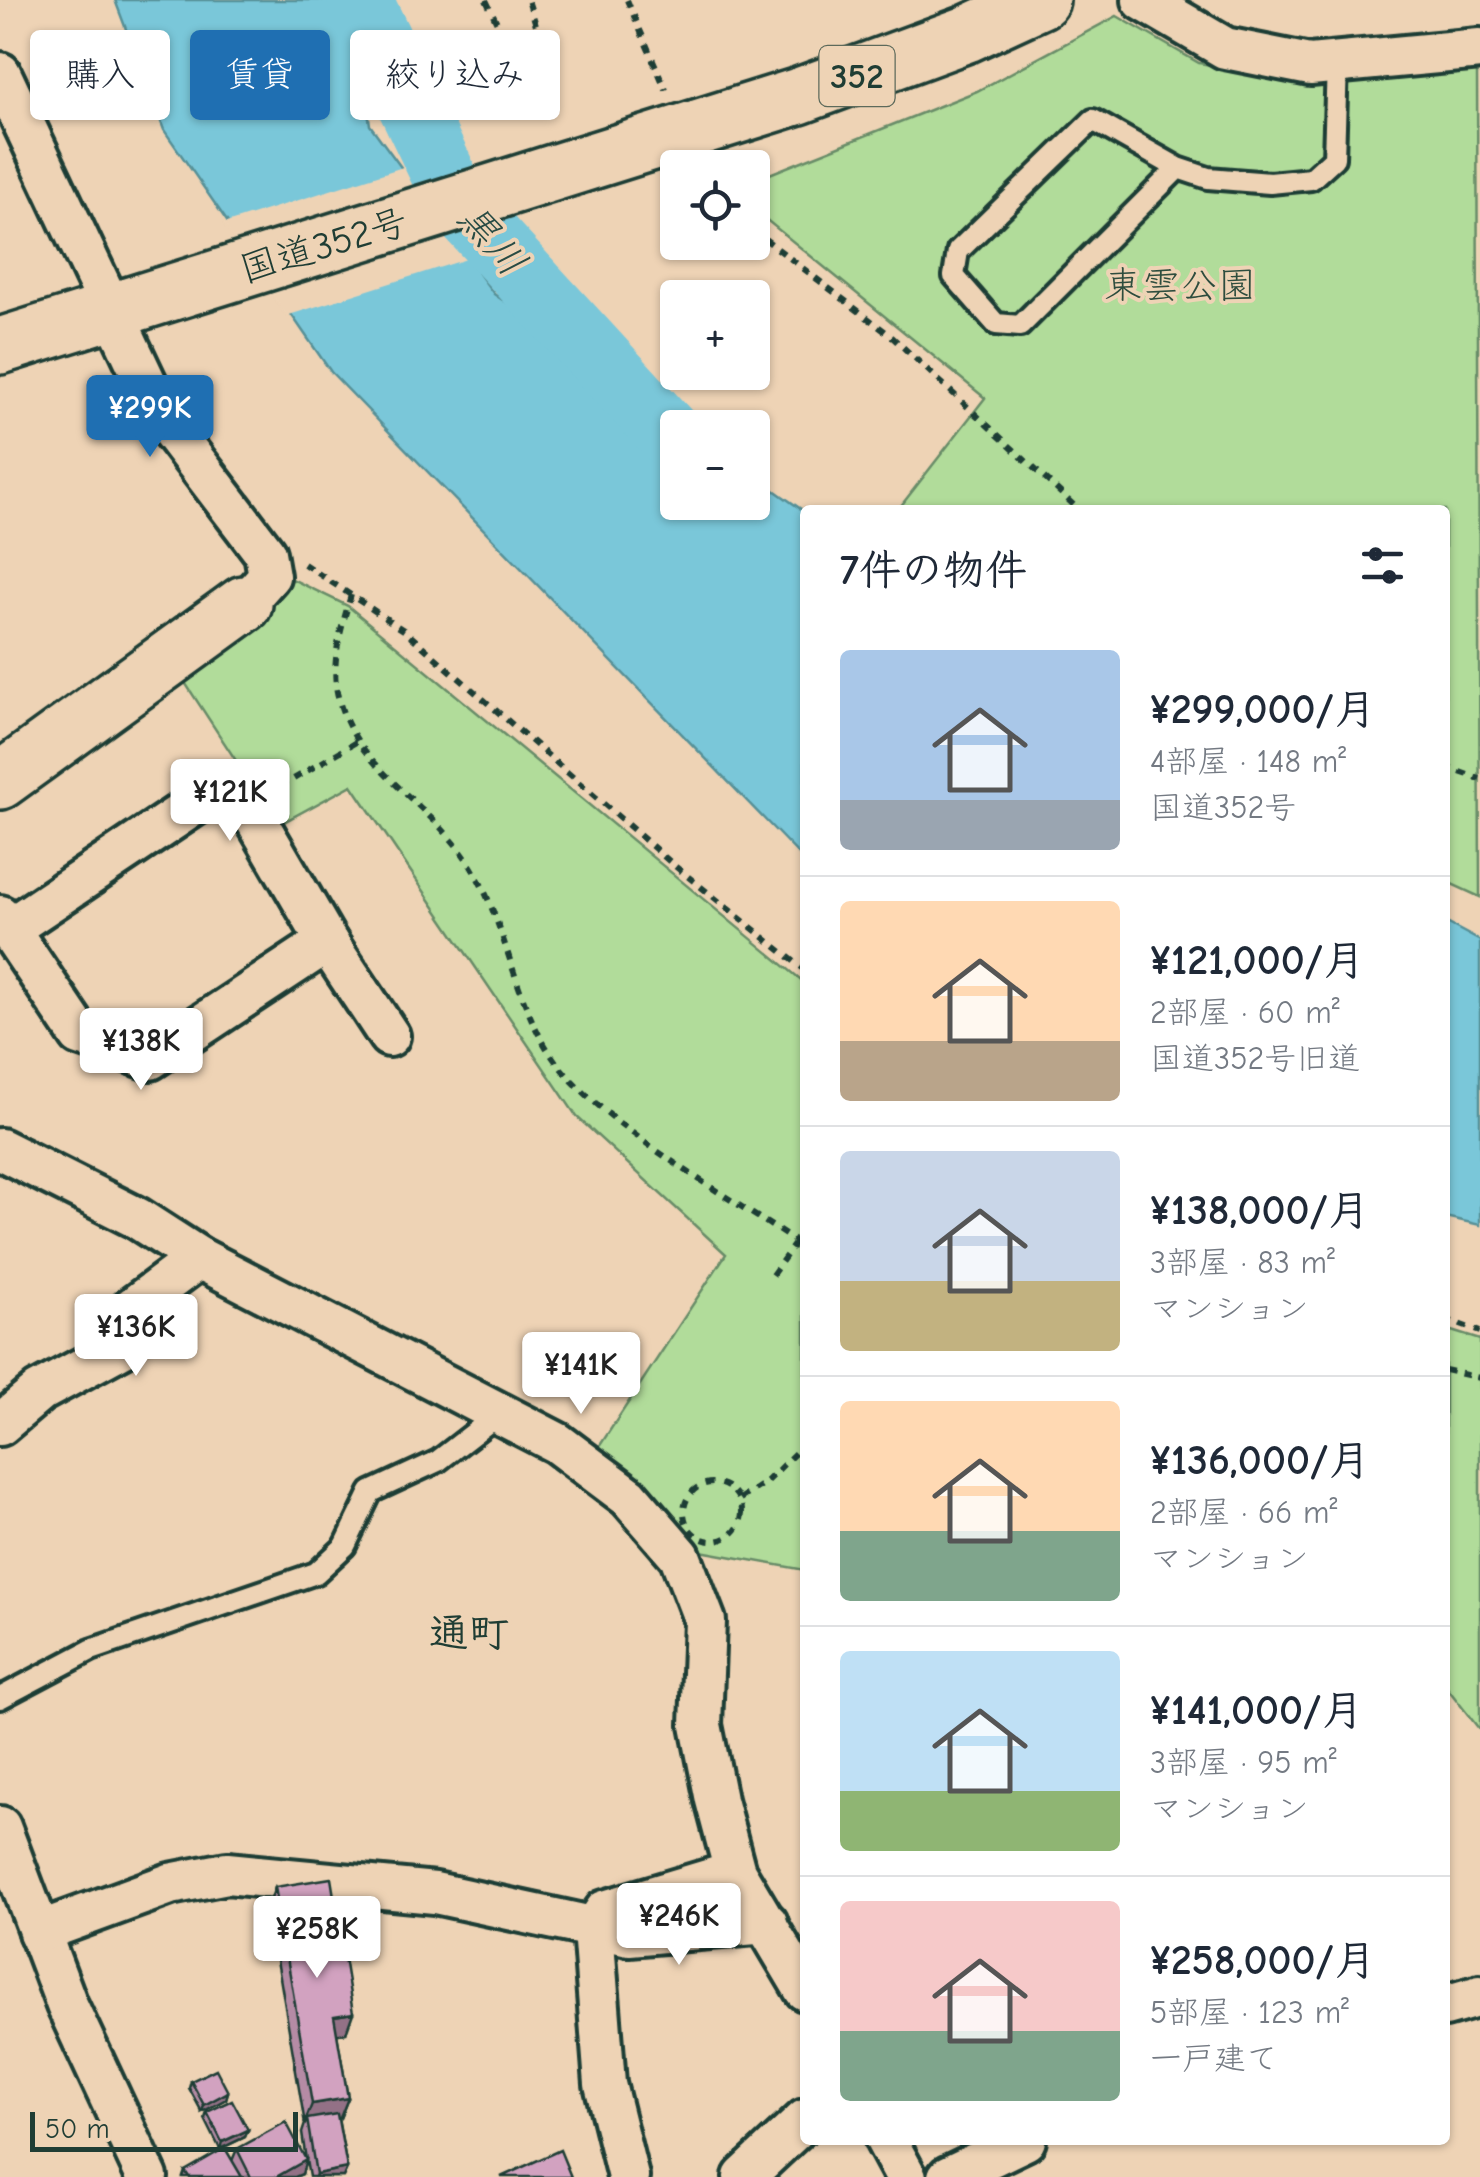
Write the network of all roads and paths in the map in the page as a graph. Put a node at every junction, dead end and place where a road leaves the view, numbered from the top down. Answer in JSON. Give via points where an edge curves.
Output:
{"nodes":[{"id":1,"x":486,"y":0,"type":"edge"},
{"id":2,"x":528,"y":0,"type":"edge"},
{"id":3,"x":627,"y":0,"type":"edge"},
{"id":4,"x":1041,"y":0,"type":"edge"},
{"id":5,"x":1143,"y":0,"type":"edge"},
{"id":6,"x":1480,"y":49,"type":"edge"},
{"id":7,"x":1337,"y":63,"type":"junction"},
{"id":8,"x":0,"y":73,"type":"edge"},
{"id":9,"x":678,"y":136,"type":"junction"},
{"id":10,"x":1178,"y":168,"type":"junction"},
{"id":11,"x":770,"y":244,"type":"edge"},
{"id":12,"x":134,"y":304,"type":"junction"},
{"id":13,"x":0,"y":346,"type":"edge"},
{"id":14,"x":1074,"y":505,"type":"edge"},
{"id":15,"x":264,"y":553,"type":"junction"},
{"id":16,"x":351,"y":595,"type":"junction"},
{"id":17,"x":244,"y":604,"type":"joint"},
{"id":18,"x":356,"y":742,"type":"junction"},
{"id":19,"x":1450,"y":768,"type":"edge"},
{"id":20,"x":1480,"y":779,"type":"edge"},
{"id":21,"x":0,"y":781,"type":"edge"},
{"id":22,"x":248,"y":806,"type":"junction"},
{"id":23,"x":4,"y":923,"type":"edge"},
{"id":24,"x":327,"y":942,"type":"junction"},
{"id":25,"x":800,"y":966,"type":"edge"},
{"id":26,"x":389,"y":1036,"type":"dead end"},
{"id":27,"x":0,"y":1149,"type":"edge"},
{"id":28,"x":796,"y":1242,"type":"junction"},
{"id":29,"x":800,"y":1245,"type":"edge"},
{"id":30,"x":199,"y":1258,"type":"junction"},
{"id":31,"x":772,"y":1276,"type":"dead end"},
{"id":32,"x":1450,"y":1321,"type":"edge"},
{"id":33,"x":1480,"y":1332,"type":"edge"},
{"id":34,"x":1450,"y":1371,"type":"edge"},
{"id":35,"x":1480,"y":1378,"type":"edge"},
{"id":36,"x":500,"y":1413,"type":"junction"},
{"id":37,"x":0,"y":1425,"type":"edge"},
{"id":38,"x":800,"y":1448,"type":"edge"},
{"id":39,"x":740,"y":1499,"type":"junction"},
{"id":40,"x":0,"y":1698,"type":"edge"},
{"id":41,"x":0,"y":1827,"type":"edge"},
{"id":42,"x":736,"y":1872,"type":"junction"},
{"id":43,"x":767,"y":1923,"type":"junction"},
{"id":44,"x":593,"y":1929,"type":"junction"},
{"id":45,"x":39,"y":1932,"type":"junction"},
{"id":46,"x":800,"y":1981,"type":"edge"},
{"id":47,"x":1480,"y":1996,"type":"edge"},
{"id":48,"x":1450,"y":2005,"type":"edge"},
{"id":49,"x":800,"y":2125,"type":"edge"},
{"id":50,"x":889,"y":2145,"type":"edge"},
{"id":51,"x":1015,"y":2145,"type":"edge"},
{"id":52,"x":147,"y":2177,"type":"edge"},
{"id":53,"x":628,"y":2177,"type":"edge"},
{"id":54,"x":744,"y":2177,"type":"edge"},
{"id":55,"x":906,"y":2177,"type":"edge"},
{"id":56,"x":948,"y":2177,"type":"edge"}],
"edges":[{"from":1,"to":2,"type":"path","via":[[523,76],[536,69],[537,28]]},
{"from":3,"to":9,"type":"path"},
{"from":4,"to":9,"type":"main road","name":"国道352号","number":"352","via":[[888,65]]},
{"from":5,"to":7,"type":"street","via":[[1224,48],[1310,65]]},
{"from":6,"to":7,"type":"street"},
{"from":7,"to":10,"type":"lane","via":[[1334,158],[1311,179],[1208,178]]},
{"from":8,"to":12,"type":"street"},
{"from":9,"to":12,"type":"main road","name":"国道352号","number":"352"},
{"from":10,"to":10,"type":"lane","via":[[1093,120],[958,251],[954,276],[996,324],[1020,326]]},
{"from":11,"to":14,"type":"path","via":[[891,336]]},
{"from":12,"to":13,"type":"main road","name":"国道352号","number":"352"},
{"from":12,"to":15,"type":"street","via":[[163,419]]},
{"from":15,"to":16,"type":"path","via":[[306,564]]},
{"from":15,"to":17,"type":"street","via":[[269,576]]},
{"from":16,"to":18,"type":"path","via":[[336,649],[337,691]]},
{"from":16,"to":25,"type":"path","via":[[405,631]]},
{"from":17,"to":21,"type":"main road"},
{"from":18,"to":22,"type":"path"},
{"from":18,"to":28,"type":"path","via":[[438,821],[467,859],[492,901],[540,1043],[569,1078],[634,1132]]},
{"from":19,"to":20,"type":"path"},
{"from":22,"to":23,"type":"street","via":[[218,789]]},
{"from":22,"to":24,"type":"street"},
{"from":23,"to":24,"type":"street","via":[[80,1035],[150,1059]]},
{"from":24,"to":26,"type":"street"},
{"from":27,"to":30,"type":"street"},
{"from":28,"to":29,"type":"path"},
{"from":28,"to":31,"type":"path"},
{"from":30,"to":36,"type":"street"},
{"from":30,"to":37,"type":"street","via":[[132,1308],[122,1347],[38,1392]]},
{"from":32,"to":33,"type":"path"},
{"from":34,"to":35,"type":"path"},
{"from":36,"to":40,"type":"lane","via":[[438,1461],[371,1492],[345,1546],[316,1573],[92,1650]]},
{"from":36,"to":42,"type":"street","via":[[623,1491],[680,1556],[705,1621],[701,1725]]},
{"from":38,"to":39,"type":"path"},
{"from":39,"to":39,"type":"path","via":[[739,1526],[724,1539],[705,1540],[689,1529],[685,1501],[698,1486],[717,1482]]},
{"from":41,"to":45,"type":"street"},
{"from":42,"to":43,"type":"street"},
{"from":42,"to":44,"type":"street","via":[[605,1911]]},
{"from":43,"to":44,"type":"street","via":[[630,1935]]},
{"from":43,"to":46,"type":"street"},
{"from":44,"to":45,"type":"street","via":[[435,1893],[226,1872],[170,1884]]},
{"from":44,"to":53,"type":"street","via":[[605,2084]]},
{"from":45,"to":52,"type":"street"},
{"from":47,"to":48,"type":"street"},
{"from":49,"to":54,"type":"street"},
{"from":50,"to":55,"type":"street"},
{"from":51,"to":56,"type":"street"}]}
